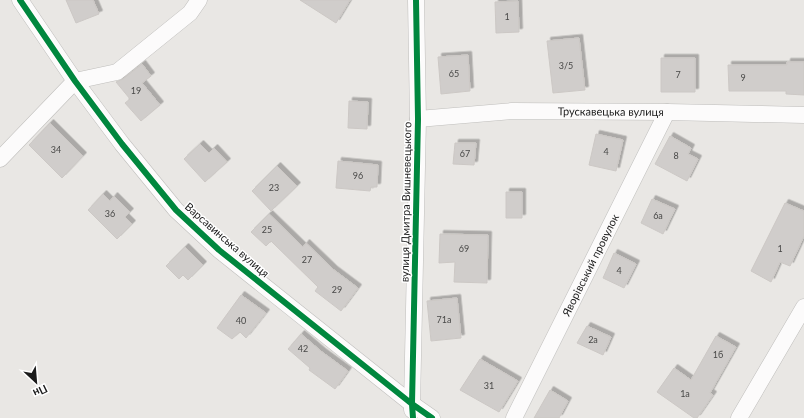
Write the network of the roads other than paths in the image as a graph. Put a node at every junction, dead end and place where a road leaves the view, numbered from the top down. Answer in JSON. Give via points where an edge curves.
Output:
{"nodes":[{"id":1,"x":20,"y":0,"type":"edge"},
{"id":2,"x":199,"y":0,"type":"edge"},
{"id":3,"x":416,"y":0,"type":"edge"},
{"id":4,"x":75,"y":81,"type":"junction"},
{"id":5,"x":667,"y":112,"type":"junction"},
{"id":6,"x":804,"y":115,"type":"edge"},
{"id":7,"x":418,"y":119,"type":"junction"},
{"id":8,"x":0,"y":159,"type":"edge"},
{"id":9,"x":804,"y":307,"type":"edge"},
{"id":10,"x":412,"y":411,"type":"edge"},
{"id":11,"x":432,"y":418,"type":"edge"},
{"id":12,"x":514,"y":418,"type":"edge"},
{"id":13,"x":739,"y":418,"type":"edge"}],
"edges":[{"from":1,"to":4,"type":"street","name":"Варсавинська вулиця"},
{"from":2,"to":4,"type":"street","via":[[190,13],[117,72]]},
{"from":3,"to":7,"type":"street","name":"вулиця Дмитра Вишневецького"},
{"from":4,"to":8,"type":"street"},
{"from":4,"to":10,"type":"street","name":"Варсавинська вулиця","via":[[176,210],[219,250]]},
{"from":5,"to":6,"type":"street","name":"Трускавецька вулиця"},
{"from":5,"to":7,"type":"street","name":"Трускавецька вулиця","via":[[512,111]]},
{"from":5,"to":12,"type":"street","name":"Яворівський провулок"},
{"from":7,"to":10,"type":"street","name":"вулиця Дмитра Вишневецького"},
{"from":9,"to":13,"type":"street"},
{"from":10,"to":11,"type":"street","name":"Варсавинська вулиця"}]}
